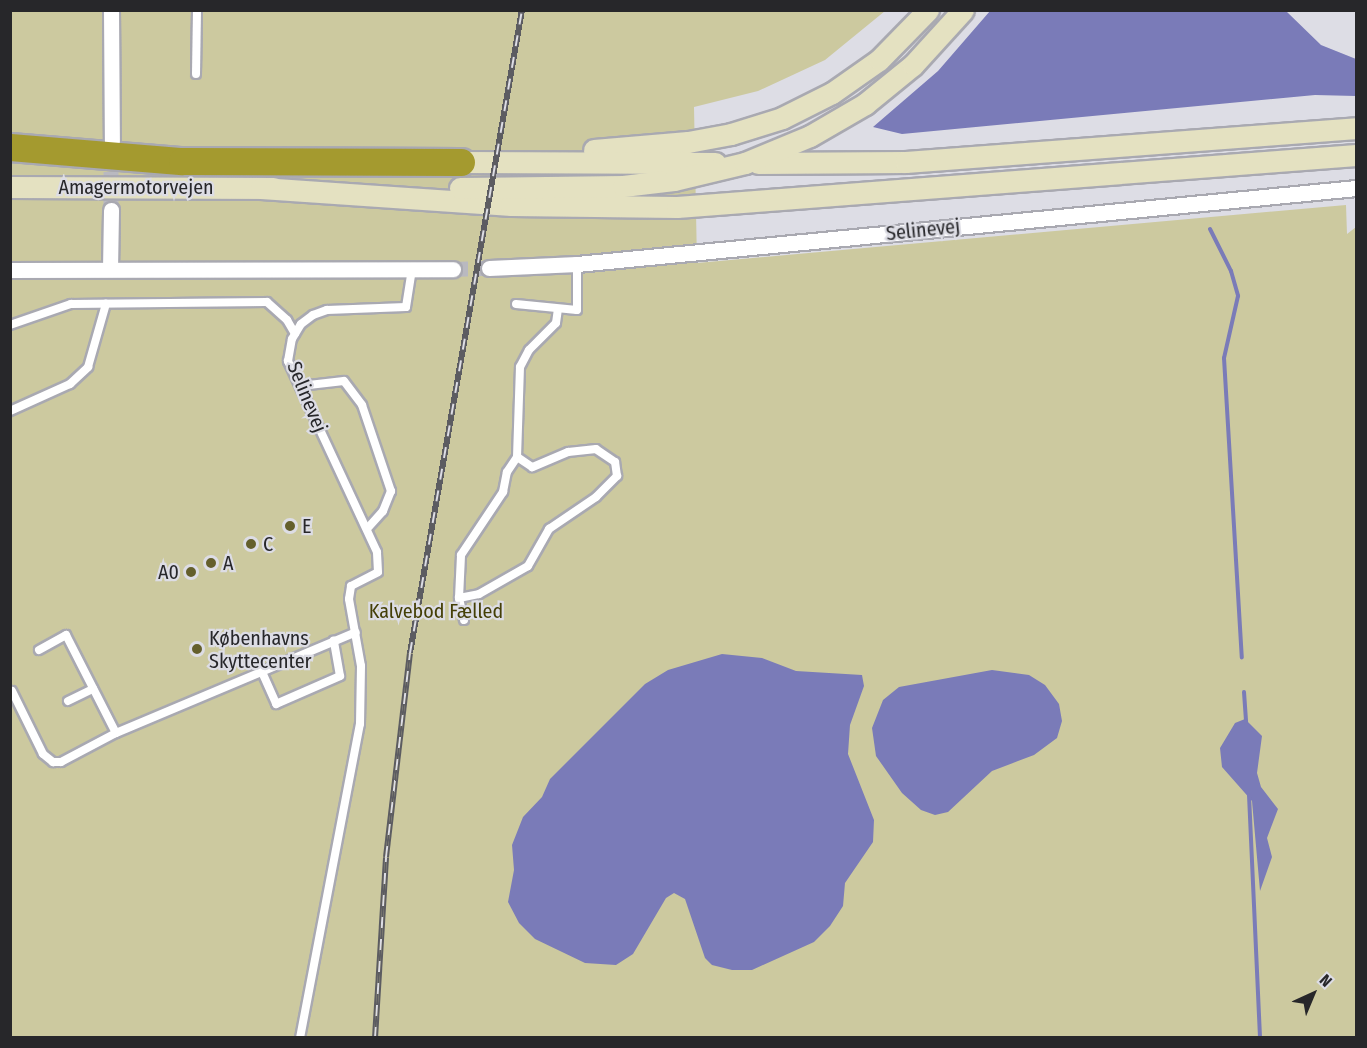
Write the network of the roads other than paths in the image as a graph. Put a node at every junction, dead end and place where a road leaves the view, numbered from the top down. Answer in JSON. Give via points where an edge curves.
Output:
{"nodes":[{"id":1,"x":111,"y":10,"type":"edge"},
{"id":2,"x":197,"y":10,"type":"edge"},
{"id":3,"x":928,"y":10,"type":"edge"},
{"id":4,"x":963,"y":10,"type":"edge"},
{"id":5,"x":196,"y":74,"type":"dead end"},
{"id":6,"x":1356,"y":128,"type":"edge"},
{"id":7,"x":112,"y":141,"type":"tunnel mouth"},
{"id":8,"x":10,"y":147,"type":"edge"},
{"id":9,"x":1356,"y":155,"type":"edge"},
{"id":10,"x":10,"y":161,"type":"edge"},
{"id":11,"x":182,"y":161,"type":"junction"},
{"id":12,"x":461,"y":162,"type":"junction"},
{"id":13,"x":745,"y":163,"type":"junction"},
{"id":14,"x":10,"y":187,"type":"edge"},
{"id":15,"x":261,"y":188,"type":"junction"},
{"id":16,"x":1356,"y":188,"type":"edge"},
{"id":17,"x":111,"y":210,"type":"tunnel mouth"},
{"id":18,"x":577,"y":264,"type":"junction"},
{"id":19,"x":110,"y":268,"type":"junction"},
{"id":20,"x":489,"y":268,"type":"tunnel mouth"},
{"id":21,"x":453,"y":269,"type":"tunnel mouth"},
{"id":22,"x":10,"y":270,"type":"edge"},
{"id":23,"x":411,"y":270,"type":"junction"},
{"id":24,"x":106,"y":304,"type":"junction"},
{"id":25,"x":516,"y":304,"type":"dead end"},
{"id":26,"x":558,"y":309,"type":"junction"},
{"id":27,"x":10,"y":325,"type":"edge"},
{"id":28,"x":295,"y":334,"type":"junction"},
{"id":29,"x":300,"y":386,"type":"junction"},
{"id":30,"x":10,"y":411,"type":"edge"},
{"id":31,"x":517,"y":457,"type":"junction"},
{"id":32,"x":367,"y":529,"type":"junction"},
{"id":33,"x":459,"y":598,"type":"junction"},
{"id":34,"x":464,"y":620,"type":"dead end"},
{"id":35,"x":356,"y":632,"type":"junction"},
{"id":36,"x":334,"y":641,"type":"junction"},
{"id":37,"x":39,"y":650,"type":"dead end"},
{"id":38,"x":262,"y":672,"type":"junction"},
{"id":39,"x":93,"y":689,"type":"junction"},
{"id":40,"x":12,"y":691,"type":"dead end"},
{"id":41,"x":68,"y":701,"type":"dead end"},
{"id":42,"x":116,"y":733,"type":"junction"},
{"id":43,"x":300,"y":1038,"type":"edge"}],
"edges":[{"from":1,"to":7,"type":"street"},
{"from":2,"to":5,"type":"lane"},
{"from":3,"to":12,"type":"street","via":[[879,60],[832,93],[782,118],[731,134],[687,142]]},
{"from":4,"to":13,"type":"street","via":[[913,65],[865,104],[810,136]]},
{"from":6,"to":13,"type":"street","via":[[906,162]]},
{"from":8,"to":11,"type":"highway"},
{"from":9,"to":15,"type":"street","via":[[677,207],[530,206]]},
{"from":10,"to":11,"type":"highway","name":"Amagermotorvejen"},
{"from":11,"to":12,"type":"highway"},
{"from":12,"to":13,"type":"street"},
{"from":13,"to":15,"type":"street","via":[[674,180],[623,186]]},
{"from":14,"to":15,"type":"street","name":"Amagermotorvejen"},
{"from":16,"to":18,"type":"street","name":"Selinevej"},
{"from":17,"to":19,"type":"street"},
{"from":18,"to":20,"type":"street","name":"Selinevej"},
{"from":18,"to":26,"type":"lane","via":[[577,310]]},
{"from":19,"to":22,"type":"street"},
{"from":19,"to":23,"type":"street"},
{"from":21,"to":23,"type":"street"},
{"from":23,"to":28,"type":"lane","name":"Selinevej","via":[[406,307],[327,310],[307,319]]},
{"from":24,"to":27,"type":"lane","via":[[71,304]]},
{"from":24,"to":28,"type":"lane","via":[[267,302],[287,320]]},
{"from":24,"to":30,"type":"lane","via":[[88,367],[70,384]]},
{"from":25,"to":26,"type":"lane"},
{"from":26,"to":31,"type":"lane","via":[[556,323],[529,350],[520,367]]},
{"from":28,"to":29,"type":"lane","name":"Selinevej","via":[[288,361]]},
{"from":29,"to":32,"type":"lane","name":"Selinevej"},
{"from":29,"to":32,"type":"lane","via":[[344,381],[362,405],[391,491],[383,511]]},
{"from":31,"to":33,"type":"lane","via":[[507,472],[503,492],[461,555]]},
{"from":31,"to":33,"type":"lane","via":[[532,467],[568,452],[596,449],[615,462],[617,476],[596,497],[549,530],[528,566],[479,594]]},
{"from":32,"to":35,"type":"lane","name":"Selinevej","via":[[377,552],[378,572],[351,586],[349,599]]},
{"from":33,"to":34,"type":"lane"},
{"from":35,"to":36,"type":"lane"},
{"from":35,"to":43,"type":"lane","via":[[363,699],[360,724]]},
{"from":36,"to":38,"type":"lane"},
{"from":36,"to":38,"type":"lane","via":[[340,676],[276,704]]},
{"from":37,"to":39,"type":"lane","via":[[66,635]]},
{"from":38,"to":42,"type":"lane"},
{"from":39,"to":41,"type":"lane"},
{"from":39,"to":42,"type":"lane"},
{"from":40,"to":42,"type":"lane","via":[[44,754],[53,762],[61,762]]}]}
